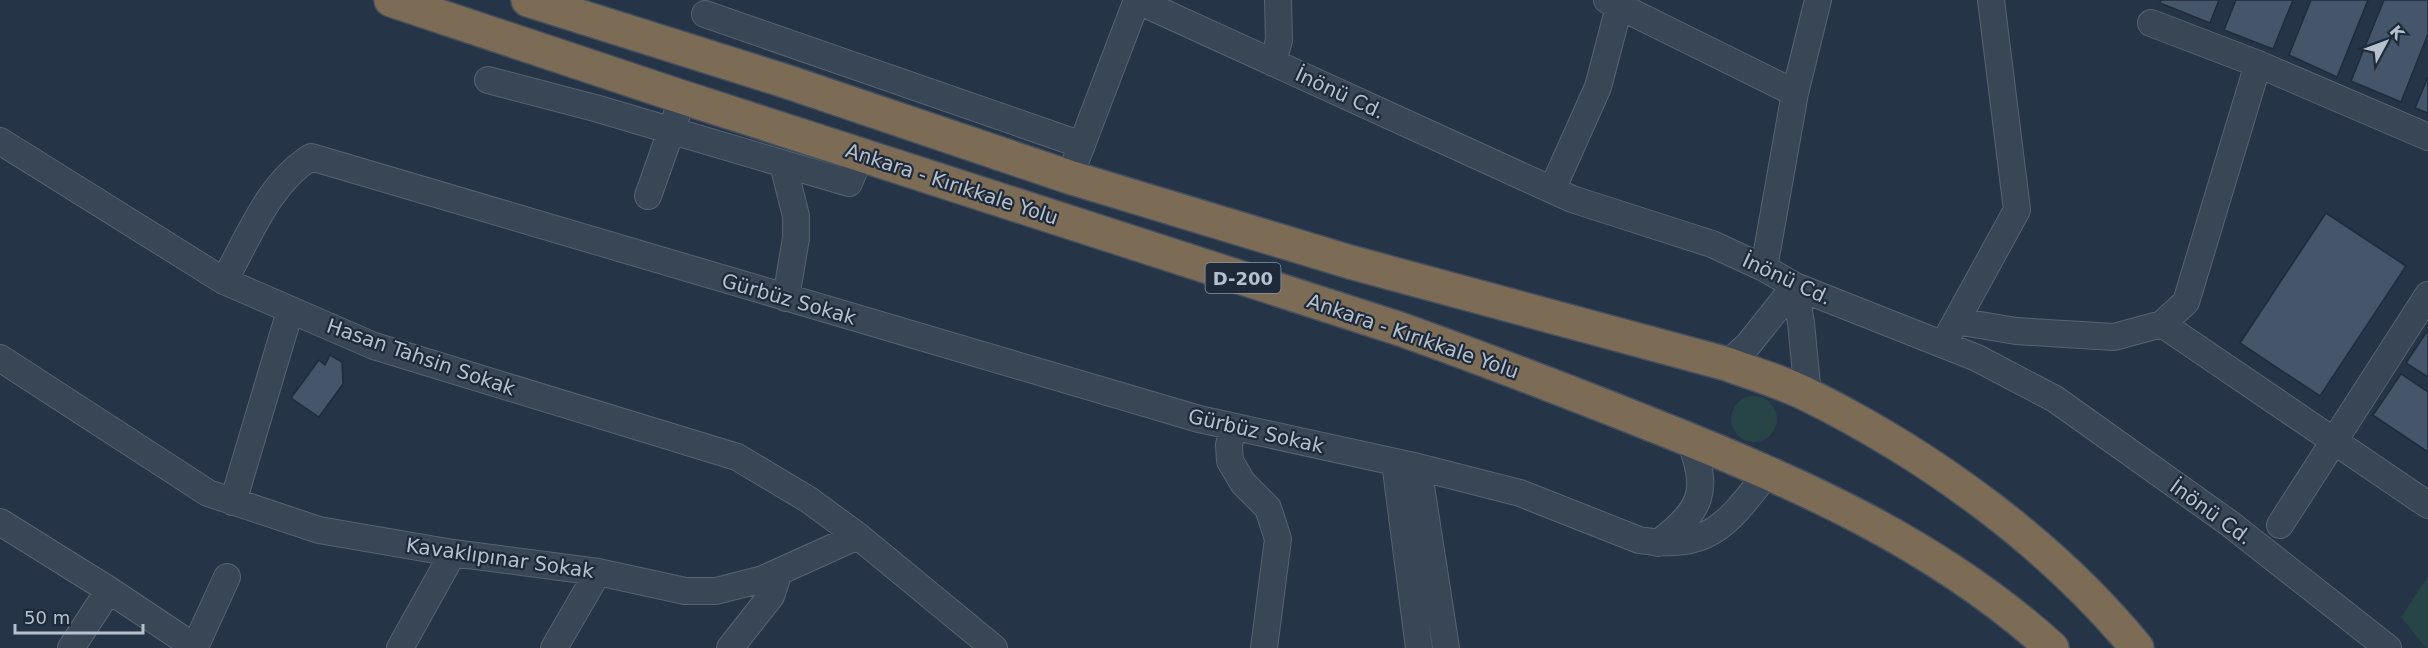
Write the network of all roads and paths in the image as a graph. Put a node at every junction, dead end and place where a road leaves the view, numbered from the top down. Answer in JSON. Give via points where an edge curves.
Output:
{"nodes":[{"id":1,"x":391,"y":0,"type":"edge"},
{"id":2,"x":528,"y":0,"type":"edge"},
{"id":3,"x":1137,"y":0,"type":"edge"},
{"id":4,"x":1818,"y":0,"type":"edge"},
{"id":5,"x":1991,"y":0,"type":"edge"},
{"id":6,"x":1276,"y":2,"type":"edge"},
{"id":7,"x":1613,"y":4,"type":"edge"},
{"id":8,"x":705,"y":14,"type":"dead end"},
{"id":9,"x":2151,"y":23,"type":"dead end"},
{"id":10,"x":797,"y":46,"type":"junction"},
{"id":11,"x":1273,"y":63,"type":"junction"},
{"id":12,"x":2258,"y":64,"type":"junction"},
{"id":13,"x":489,"y":80,"type":"dead end"},
{"id":14,"x":785,"y":81,"type":"junction"},
{"id":15,"x":1795,"y":93,"type":"junction"},
{"id":16,"x":682,"y":97,"type":"junction"},
{"id":17,"x":673,"y":131,"type":"junction"},
{"id":18,"x":2428,"y":137,"type":"edge"},
{"id":19,"x":0,"y":141,"type":"edge"},
{"id":20,"x":1082,"y":145,"type":"junction"},
{"id":21,"x":861,"y":154,"type":"junction"},
{"id":22,"x":783,"y":164,"type":"junction"},
{"id":23,"x":1070,"y":177,"type":"junction"},
{"id":24,"x":1552,"y":190,"type":"junction"},
{"id":25,"x":648,"y":196,"type":"dead end"},
{"id":26,"x":1764,"y":268,"type":"junction"},
{"id":27,"x":224,"y":280,"type":"junction"},
{"id":28,"x":1795,"y":286,"type":"junction"},
{"id":29,"x":2428,"y":295,"type":"edge"},
{"id":30,"x":786,"y":298,"type":"junction"},
{"id":31,"x":290,"y":310,"type":"junction"},
{"id":32,"x":1956,"y":321,"type":"junction"},
{"id":33,"x":2162,"y":324,"type":"junction"},
{"id":34,"x":1943,"y":345,"type":"junction"},
{"id":35,"x":0,"y":358,"type":"edge"},
{"id":36,"x":1727,"y":364,"type":"junction"},
{"id":37,"x":1808,"y":395,"type":"junction"},
{"id":38,"x":1233,"y":427,"type":"junction"},
{"id":39,"x":1689,"y":439,"type":"junction"},
{"id":40,"x":2334,"y":441,"type":"junction"},
{"id":41,"x":1407,"y":465,"type":"junction"},
{"id":42,"x":1769,"y":471,"type":"junction"},
{"id":43,"x":233,"y":502,"type":"junction"},
{"id":44,"x":2428,"y":505,"type":"edge"},
{"id":45,"x":0,"y":522,"type":"edge"},
{"id":46,"x":2280,"y":525,"type":"dead end"},
{"id":47,"x":858,"y":536,"type":"junction"},
{"id":48,"x":1658,"y":543,"type":"junction"},
{"id":49,"x":453,"y":553,"type":"junction"},
{"id":50,"x":598,"y":572,"type":"junction"},
{"id":51,"x":779,"y":572,"type":"junction"},
{"id":52,"x":226,"y":577,"type":"dead end"},
{"id":53,"x":109,"y":590,"type":"junction"},
{"id":54,"x":559,"y":646,"type":"edge"},
{"id":55,"x":71,"y":648,"type":"edge"},
{"id":56,"x":196,"y":648,"type":"edge"},
{"id":57,"x":400,"y":648,"type":"edge"},
{"id":58,"x":730,"y":648,"type":"edge"},
{"id":59,"x":994,"y":648,"type":"edge"},
{"id":60,"x":1264,"y":648,"type":"edge"},
{"id":61,"x":1419,"y":648,"type":"edge"},
{"id":62,"x":1446,"y":648,"type":"edge"},
{"id":63,"x":2052,"y":648,"type":"edge"},
{"id":64,"x":2137,"y":648,"type":"edge"},
{"id":65,"x":2388,"y":648,"type":"edge"}],
"edges":[{"from":1,"to":16,"type":"highway","name":"Ankara - Kırıkkale Yolu","number":"D-200"},
{"from":2,"to":14,"type":"highway","number":"D-200"},
{"from":3,"to":11,"type":"street","name":"İnönü Cd."},
{"from":3,"to":20,"type":"street"},
{"from":4,"to":15,"type":"street"},
{"from":5,"to":32,"type":"street","via":[[2017,210]]},
{"from":6,"to":11,"type":"street","via":[[1280,40]]},
{"from":7,"to":15,"type":"street"},
{"from":7,"to":24,"type":"street","via":[[1598,87]]},
{"from":8,"to":10,"type":"street"},
{"from":9,"to":12,"type":"street"},
{"from":10,"to":14,"type":"street"},
{"from":10,"to":20,"type":"street"},
{"from":11,"to":24,"type":"street","name":"İnönü Cd."},
{"from":12,"to":18,"type":"street"},
{"from":12,"to":33,"type":"street","via":[[2186,302]]},
{"from":13,"to":17,"type":"street"},
{"from":14,"to":23,"type":"highway","number":"D-200"},
{"from":15,"to":26,"type":"street"},
{"from":16,"to":17,"type":"street"},
{"from":16,"to":21,"type":"highway","name":"Ankara - Kırıkkale Yolu","number":"D-200"},
{"from":17,"to":22,"type":"street"},
{"from":17,"to":25,"type":"street"},
{"from":19,"to":27,"type":"street","name":"Hasan Tahsin Sokak"},
{"from":20,"to":23,"type":"street"},
{"from":21,"to":22,"type":"street","via":[[849,183]]},
{"from":21,"to":39,"type":"highway","name":"Ankara - Kırıkkale Yolu","number":"D-200","via":[[1400,329]]},
{"from":22,"to":30,"type":"street","via":[[796,238]]},
{"from":23,"to":36,"type":"highway","number":"D-200","via":[[1350,262]]},
{"from":24,"to":26,"type":"street","name":"İnönü Cd.","via":[[1712,244]]},
{"from":26,"to":28,"type":"street","name":"İnönü Cd."},
{"from":27,"to":30,"type":"street","name":"Gürbüz Sokak","via":[[277,187],[311,157]]},
{"from":27,"to":31,"type":"street","name":"Hasan Tahsin Sokak"},
{"from":28,"to":34,"type":"street","name":"İnönü Cd."},
{"from":28,"to":36,"type":"street","via":[[1748,345]]},
{"from":28,"to":37,"type":"street"},
{"from":29,"to":40,"type":"street"},
{"from":30,"to":38,"type":"street","name":"Gürbüz Sokak"},
{"from":31,"to":43,"type":"street"},
{"from":31,"to":47,"type":"street","name":"Hasan Tahsin Sokak","via":[[374,346],[737,457],[809,500]]},
{"from":32,"to":33,"type":"street","via":[[2016,331],[2114,337]]},
{"from":32,"to":34,"type":"street"},
{"from":33,"to":40,"type":"street"},
{"from":34,"to":65,"type":"street","name":"İnönü Cd.","via":[[1977,358],[2055,399],[2229,523]]},
{"from":35,"to":43,"type":"street","name":"Kavaklıpınar Sokak","via":[[208,493]]},
{"from":36,"to":37,"type":"highway","number":"D-200"},
{"from":37,"to":64,"type":"highway","number":"D-200","via":[[1930,466],[2002,517],[2094,601]]},
{"from":38,"to":41,"type":"street","name":"Gürbüz Sokak"},
{"from":38,"to":60,"type":"street","via":[[1230,461],[1243,483],[1268,508],[1278,539]]},
{"from":39,"to":42,"type":"highway","name":"Ankara - Kırıkkale Yolu","number":"D-200"},
{"from":39,"to":48,"type":"street","via":[[1700,470],[1698,497],[1682,525]]},
{"from":40,"to":44,"type":"street"},
{"from":40,"to":46,"type":"street"},
{"from":41,"to":48,"type":"street","name":"Gürbüz Sokak","via":[[1520,493],[1639,540]]},
{"from":41,"to":61,"type":"street"},
{"from":41,"to":62,"type":"street"},
{"from":42,"to":48,"type":"street","name":"Gürbüz Sokak","via":[[1720,528],[1684,543]]},
{"from":42,"to":63,"type":"highway","name":"Ankara - Kırıkkale Yolu","number":"D-200","via":[[1903,539],[1983,590]]},
{"from":43,"to":49,"type":"street","name":"Kavaklıpınar Sokak","via":[[319,530]]},
{"from":45,"to":53,"type":"street"},
{"from":47,"to":51,"type":"street","name":"Kavaklıpınar Sokak"},
{"from":47,"to":59,"type":"street"},
{"from":49,"to":50,"type":"street","name":"Kavaklıpınar Sokak"},
{"from":49,"to":57,"type":"street"},
{"from":50,"to":51,"type":"street","name":"Kavaklıpınar Sokak","via":[[685,591],[716,591]]},
{"from":50,"to":54,"type":"street"},
{"from":51,"to":58,"type":"street","via":[[771,596]]},
{"from":52,"to":56,"type":"street"},
{"from":53,"to":55,"type":"street"},
{"from":53,"to":56,"type":"street"}]}
